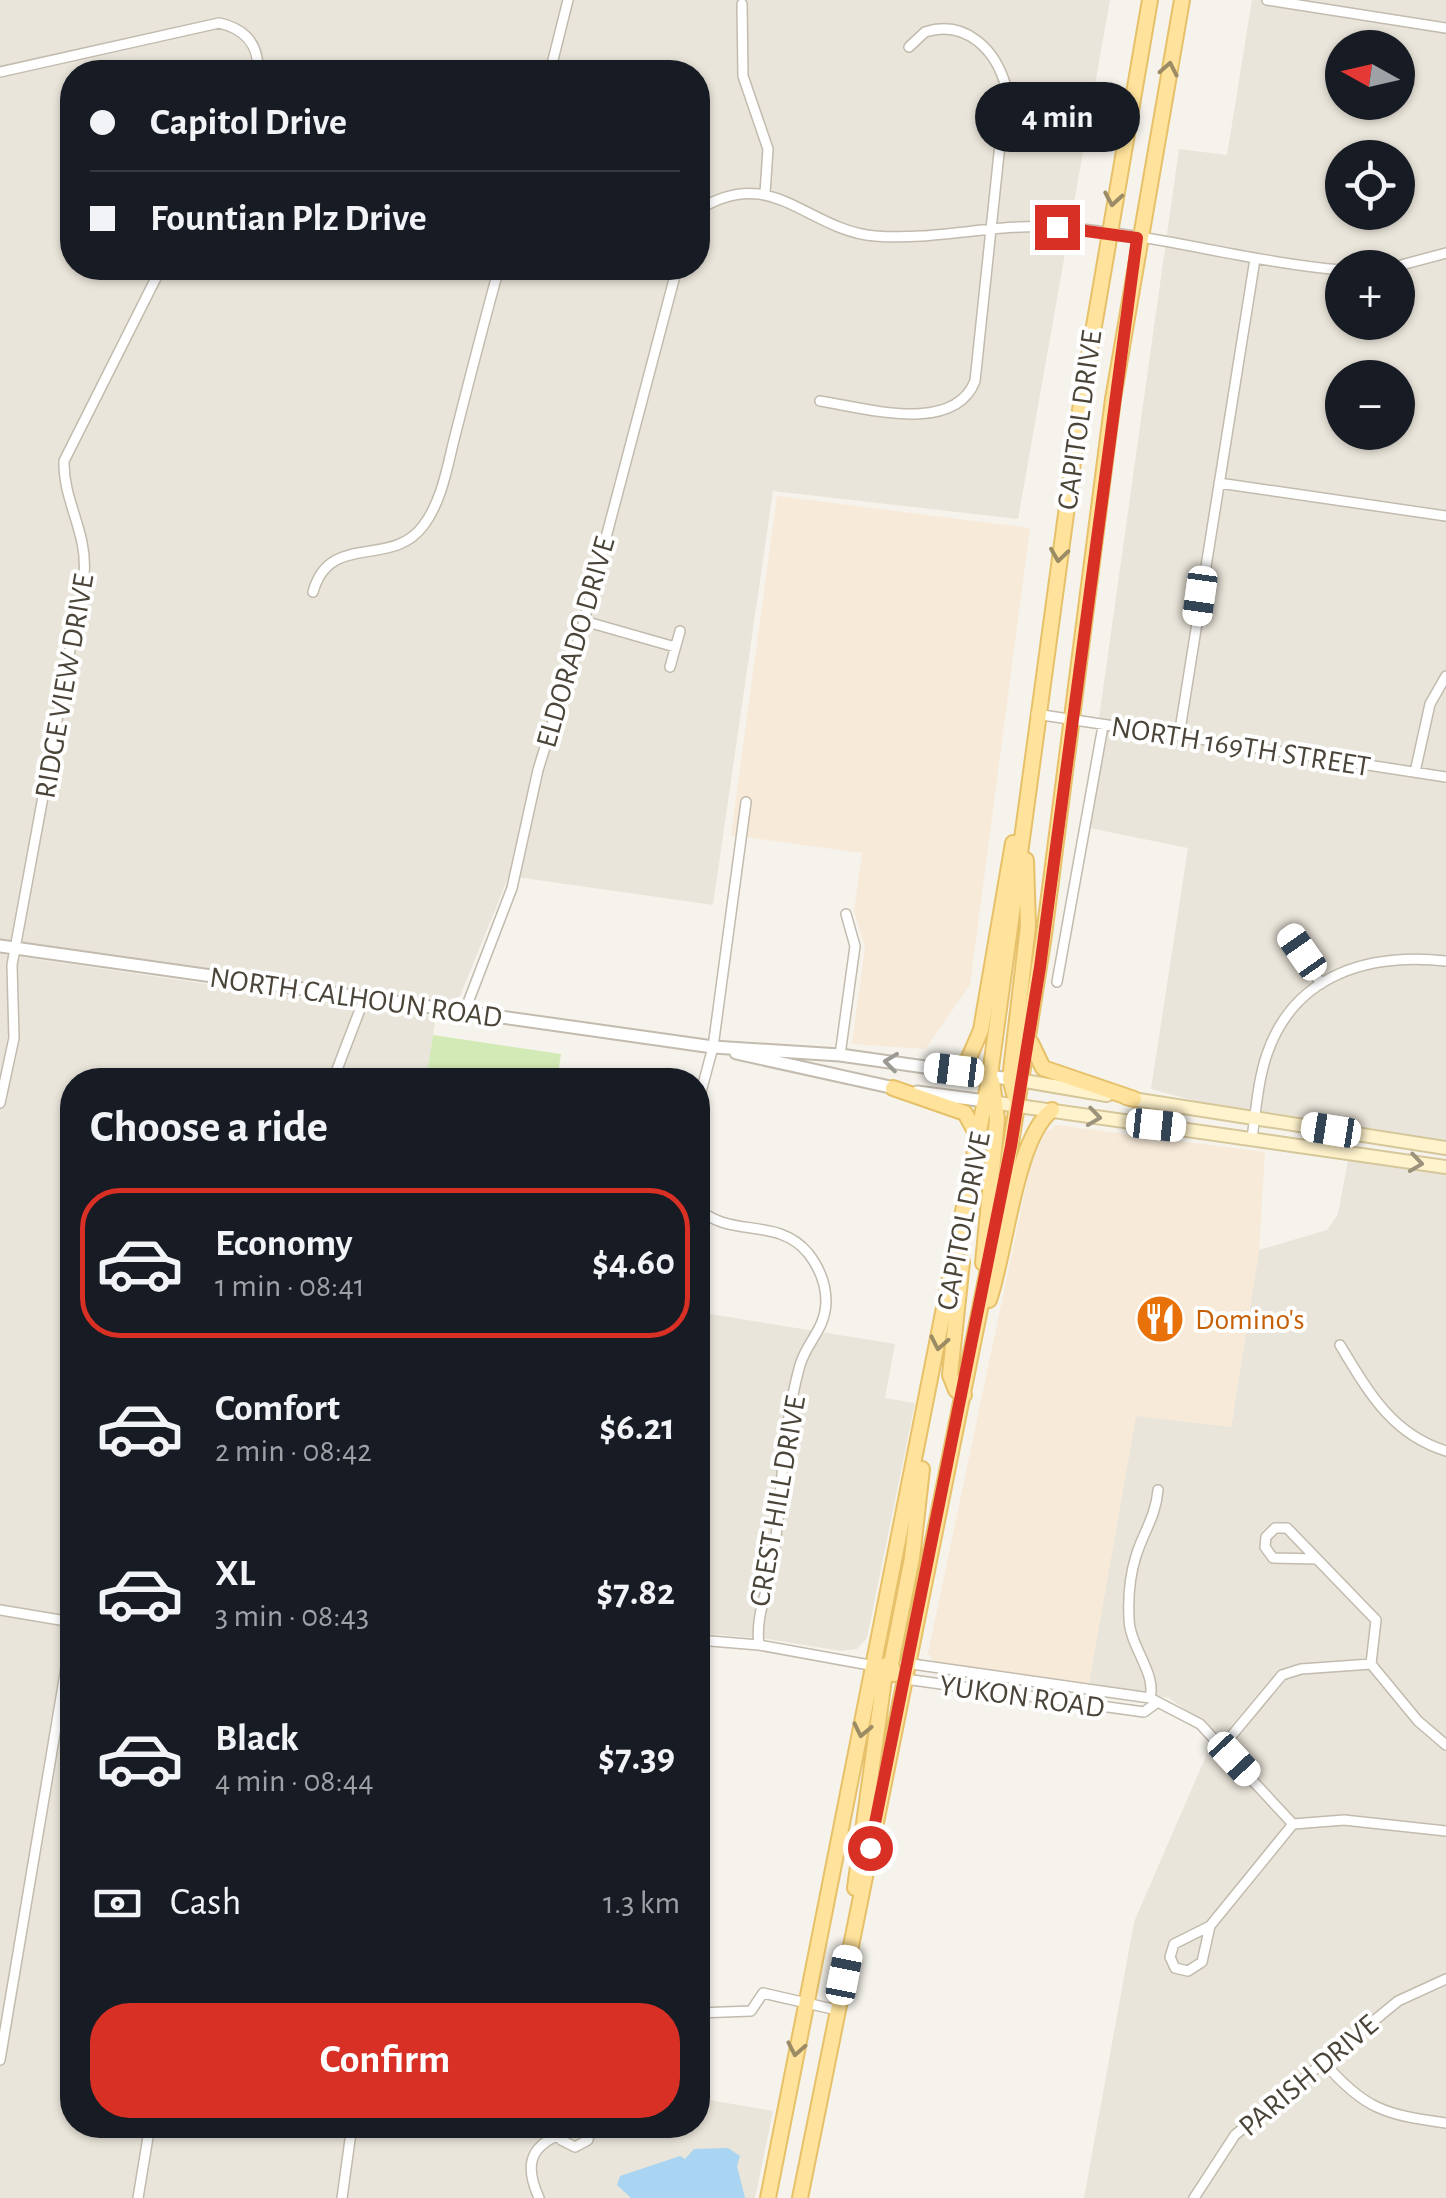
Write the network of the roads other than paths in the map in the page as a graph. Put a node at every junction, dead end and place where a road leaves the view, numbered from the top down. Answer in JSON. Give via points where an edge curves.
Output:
{"nodes":[{"id":1,"x":568,"y":0,"type":"edge"},
{"id":2,"x":1150,"y":0,"type":"edge"},
{"id":3,"x":1182,"y":0,"type":"edge"},
{"id":4,"x":1267,"y":0,"type":"edge"},
{"id":5,"x":742,"y":4,"type":"dead end"},
{"id":6,"x":1446,"y":28,"type":"edge"},
{"id":7,"x":909,"y":48,"type":"dead end"},
{"id":8,"x":258,"y":60,"type":"edge"},
{"id":9,"x":553,"y":60,"type":"edge"},
{"id":10,"x":0,"y":72,"type":"edge"},
{"id":11,"x":765,"y":194,"type":"junction"},
{"id":12,"x":710,"y":205,"type":"edge"},
{"id":13,"x":992,"y":229,"type":"junction"},
{"id":14,"x":1108,"y":233,"type":"junction"},
{"id":15,"x":1137,"y":238,"type":"junction"},
{"id":16,"x":1446,"y":253,"type":"edge"},
{"id":17,"x":1255,"y":259,"type":"junction"},
{"id":18,"x":1415,"y":261,"type":"edge"},
{"id":19,"x":1325,"y":268,"type":"edge"},
{"id":20,"x":155,"y":280,"type":"edge"},
{"id":21,"x":495,"y":280,"type":"edge"},
{"id":22,"x":674,"y":280,"type":"edge"},
{"id":23,"x":820,"y":401,"type":"dead end"},
{"id":24,"x":1219,"y":483,"type":"junction"},
{"id":25,"x":1446,"y":516,"type":"edge"},
{"id":26,"x":314,"y":592,"type":"dead end"},
{"id":27,"x":584,"y":621,"type":"junction"},
{"id":28,"x":680,"y":630,"type":"dead end"},
{"id":29,"x":675,"y":647,"type":"junction"},
{"id":30,"x":670,"y":667,"type":"dead end"},
{"id":31,"x":1446,"y":676,"type":"edge"},
{"id":32,"x":1036,"y":714,"type":"junction"},
{"id":33,"x":1071,"y":719,"type":"junction"},
{"id":34,"x":1103,"y":726,"type":"junction"},
{"id":35,"x":1179,"y":736,"type":"junction"},
{"id":36,"x":1030,"y":764,"type":"junction"},
{"id":37,"x":1416,"y":772,"type":"junction"},
{"id":38,"x":1446,"y":777,"type":"edge"},
{"id":39,"x":746,"y":802,"type":"dead end"},
{"id":40,"x":1023,"y":835,"type":"junction"},
{"id":41,"x":846,"y":914,"type":"dead end"},
{"id":42,"x":1290,"y":934,"type":"dead end"},
{"id":43,"x":0,"y":946,"type":"edge"},
{"id":44,"x":17,"y":948,"type":"junction"},
{"id":45,"x":1446,"y":961,"type":"edge"},
{"id":46,"x":1057,"y":982,"type":"dead end"},
{"id":47,"x":1321,"y":984,"type":"junction"},
{"id":48,"x":364,"y":998,"type":"junction"},
{"id":49,"x":464,"y":1013,"type":"junction"},
{"id":50,"x":1030,"y":1030,"type":"junction"},
{"id":51,"x":713,"y":1048,"type":"junction"},
{"id":52,"x":0,"y":1049,"type":"edge"},
{"id":53,"x":12,"y":1050,"type":"junction"},
{"id":54,"x":840,"y":1056,"type":"junction"},
{"id":55,"x":338,"y":1068,"type":"edge"},
{"id":56,"x":708,"y":1068,"type":"edge"},
{"id":57,"x":954,"y":1070,"type":"junction"},
{"id":58,"x":990,"y":1076,"type":"junction"},
{"id":59,"x":1016,"y":1080,"type":"junction"},
{"id":60,"x":893,"y":1088,"type":"junction"},
{"id":61,"x":1134,"y":1099,"type":"junction"},
{"id":62,"x":992,"y":1102,"type":"junction"},
{"id":63,"x":0,"y":1103,"type":"edge"},
{"id":64,"x":1018,"y":1106,"type":"junction"},
{"id":65,"x":1052,"y":1110,"type":"junction"},
{"id":66,"x":1255,"y":1119,"type":"junction"},
{"id":67,"x":1252,"y":1138,"type":"junction"},
{"id":68,"x":979,"y":1140,"type":"junction"},
{"id":69,"x":1446,"y":1148,"type":"edge"},
{"id":70,"x":1446,"y":1167,"type":"edge"},
{"id":71,"x":710,"y":1215,"type":"edge"},
{"id":72,"x":961,"y":1231,"type":"junction"},
{"id":73,"x":981,"y":1307,"type":"junction"},
{"id":74,"x":974,"y":1343,"type":"junction"},
{"id":75,"x":1340,"y":1344,"type":"dead end"},
{"id":76,"x":964,"y":1395,"type":"junction"},
{"id":77,"x":1446,"y":1451,"type":"edge"},
{"id":78,"x":1158,"y":1490,"type":"dead end"},
{"id":79,"x":1316,"y":1560,"type":"junction"},
{"id":80,"x":0,"y":1610,"type":"edge"},
{"id":81,"x":60,"y":1620,"type":"edge"},
{"id":82,"x":710,"y":1641,"type":"edge"},
{"id":83,"x":758,"y":1645,"type":"junction"},
{"id":84,"x":909,"y":1662,"type":"junction"},
{"id":85,"x":1371,"y":1664,"type":"junction"},
{"id":86,"x":890,"y":1671,"type":"junction"},
{"id":87,"x":1153,"y":1701,"type":"junction"},
{"id":88,"x":60,"y":1703,"type":"edge"},
{"id":89,"x":1446,"y":1745,"type":"edge"},
{"id":90,"x":1224,"y":1746,"type":"junction"},
{"id":91,"x":1293,"y":1824,"type":"junction"},
{"id":92,"x":1446,"y":1831,"type":"edge"},
{"id":93,"x":1210,"y":1926,"type":"junction"},
{"id":94,"x":1446,"y":1978,"type":"edge"},
{"id":95,"x":805,"y":2003,"type":"junction"},
{"id":96,"x":838,"y":2010,"type":"junction"},
{"id":97,"x":710,"y":2012,"type":"edge"},
{"id":98,"x":0,"y":2060,"type":"edge"},
{"id":99,"x":1324,"y":2061,"type":"junction"},
{"id":100,"x":1446,"y":2123,"type":"edge"},
{"id":101,"x":148,"y":2138,"type":"edge"},
{"id":102,"x":350,"y":2138,"type":"edge"},
{"id":103,"x":546,"y":2138,"type":"edge"},
{"id":104,"x":562,"y":2138,"type":"edge"},
{"id":105,"x":587,"y":2138,"type":"edge"},
{"id":106,"x":138,"y":2198,"type":"edge"},
{"id":107,"x":342,"y":2198,"type":"edge"},
{"id":108,"x":539,"y":2198,"type":"edge"},
{"id":109,"x":769,"y":2198,"type":"edge"},
{"id":110,"x":800,"y":2198,"type":"edge"},
{"id":111,"x":1194,"y":2198,"type":"edge"}],
"edges":[{"from":1,"to":9,"type":"street"},
{"from":2,"to":14,"type":"main road","name":"CAPITOL DRIVE","one_way":true},
{"from":15,"to":3,"type":"main road","name":"CAPITOL DRIVE","one_way":true},
{"from":4,"to":6,"type":"street"},
{"from":5,"to":11,"type":"street","via":[[743,76],[768,149]]},
{"from":7,"to":13,"type":"street","via":[[925,32],[949,29],[978,40],[999,64],[1007,101]]},
{"from":8,"to":10,"type":"street","via":[[250,38],[211,24]]},
{"from":11,"to":12,"type":"street"},
{"from":11,"to":13,"type":"street","via":[[871,236]]},
{"from":13,"to":14,"type":"street"},
{"from":13,"to":23,"type":"street","via":[[978,363],[966,398],[940,414]]},
{"from":14,"to":15,"type":"street"},
{"from":14,"to":32,"type":"main road","name":"CAPITOL DRIVE","one_way":true},
{"from":15,"to":17,"type":"street"},
{"from":15,"to":33,"type":"main road","name":"CAPITOL DRIVE"},
{"from":16,"to":18,"type":"street"},
{"from":17,"to":19,"type":"street"},
{"from":17,"to":24,"type":"street"},
{"from":20,"to":44,"type":"street","name":"RIDGE VIEW DRIVE","via":[[64,461],[85,544],[84,574]]},
{"from":21,"to":26,"type":"street","via":[[427,522],[395,546],[338,557],[318,574]]},
{"from":22,"to":27,"type":"street","name":"ELDORADO DRIVE"},
{"from":24,"to":25,"type":"street"},
{"from":24,"to":35,"type":"street"},
{"from":27,"to":29,"type":"street"},
{"from":27,"to":49,"type":"street","name":"ELDORADO DRIVE","via":[[538,770],[512,888]]},
{"from":28,"to":29,"type":"street"},
{"from":29,"to":30,"type":"street"},
{"from":31,"to":37,"type":"street","via":[[1430,704]]},
{"from":32,"to":33,"type":"street","name":"NORTH 169TH STREET"},
{"from":32,"to":36,"type":"main road","name":"CAPITOL DRIVE"},
{"from":33,"to":34,"type":"street","name":"NORTH 169TH STREET"},
{"from":33,"to":50,"type":"main road","name":"CAPITOL DRIVE"},
{"from":34,"to":35,"type":"street","name":"NORTH 169TH STREET"},
{"from":34,"to":46,"type":"street"},
{"from":35,"to":37,"type":"street","name":"NORTH 169TH STREET"},
{"from":36,"to":40,"type":"main road","name":"CAPITOL DRIVE"},
{"from":36,"to":57,"type":"main road","via":[[982,1030],[968,1060]]},
{"from":37,"to":38,"type":"street","name":"NORTH 169TH STREET"},
{"from":39,"to":51,"type":"street"},
{"from":40,"to":58,"type":"main road","name":"CAPITOL DRIVE"},
{"from":40,"to":59,"type":"main road","via":[[1028,926]]},
{"from":41,"to":54,"type":"street","via":[[855,946]]},
{"from":42,"to":47,"type":"street"},
{"from":43,"to":44,"type":"street","name":"NORTH CALHOUN ROAD"},
{"from":44,"to":48,"type":"street","name":"NORTH CALHOUN ROAD"},
{"from":44,"to":53,"type":"street","name":"RIDGE VIEW DRIVE"},
{"from":45,"to":47,"type":"street","via":[[1368,961]]},
{"from":47,"to":66,"type":"street","via":[[1274,1038]]},
{"from":48,"to":49,"type":"street","name":"NORTH CALHOUN ROAD"},
{"from":48,"to":55,"type":"street"},
{"from":49,"to":51,"type":"street","name":"NORTH CALHOUN ROAD"},
{"from":50,"to":59,"type":"main road","name":"CAPITOL DRIVE"},
{"from":50,"to":61,"type":"main road","via":[[1043,1068]]},
{"from":51,"to":54,"type":"street","name":"NORTH CALHOUN ROAD"},
{"from":51,"to":56,"type":"street"},
{"from":51,"to":60,"type":"street","name":"NORTH CALHOUN ROAD"},
{"from":52,"to":53,"type":"street"},
{"from":53,"to":63,"type":"street","name":"RIDGE VIEW DRIVE"},
{"from":57,"to":54,"type":"street","name":"NORTH CALHOUN ROAD","one_way":true},
{"from":57,"to":58,"type":"street","name":"NORTH CALHOUN ROAD"},
{"from":58,"to":59,"type":"street","name":"NORTH CALHOUN ROAD"},
{"from":58,"to":62,"type":"main road"},
{"from":59,"to":61,"type":"main road","name":"NORTH CALHOUN ROAD"},
{"from":59,"to":64,"type":"main road"},
{"from":60,"to":62,"type":"street","name":"NORTH CALHOUN ROAD"},
{"from":60,"to":68,"type":"main road","via":[[965,1112]]},
{"from":61,"to":66,"type":"main road","name":"NORTH CALHOUN ROAD"},
{"from":62,"to":64,"type":"main road","name":"NORTH CALHOUN ROAD"},
{"from":62,"to":68,"type":"main road","name":"CAPITOL DRIVE"},
{"from":62,"to":73,"type":"main road"},
{"from":64,"to":65,"type":"main road","name":"NORTH CALHOUN ROAD"},
{"from":64,"to":73,"type":"main road","name":"CAPITOL DRIVE"},
{"from":65,"to":67,"type":"main road","name":"NORTH CALHOUN ROAD","one_way":true},
{"from":65,"to":74,"type":"main road","via":[[1024,1154],[1003,1260]]},
{"from":66,"to":67,"type":"street"},
{"from":66,"to":69,"type":"main road","name":"NORTH CALHOUN ROAD"},
{"from":67,"to":70,"type":"main road","name":"NORTH CALHOUN ROAD","one_way":true},
{"from":68,"to":72,"type":"main road","name":"CAPITOL DRIVE"},
{"from":71,"to":83,"type":"street","name":"CREST HILL DRIVE","via":[[733,1227],[766,1228],[796,1241],[822,1276],[826,1297],[819,1337],[801,1361],[780,1463]]},
{"from":72,"to":76,"type":"main road","via":[[962,1292],[950,1375]]},
{"from":72,"to":86,"type":"main road","name":"CAPITOL DRIVE","one_way":true,"via":[[926,1408],[912,1558]]},
{"from":73,"to":74,"type":"main road","name":"CAPITOL DRIVE"},
{"from":74,"to":76,"type":"main road","name":"CAPITOL DRIVE"},
{"from":75,"to":77,"type":"street","via":[[1386,1416]]},
{"from":76,"to":84,"type":"main road","name":"CAPITOL DRIVE"},
{"from":78,"to":87,"type":"street","via":[[1152,1524],[1135,1558],[1129,1603],[1131,1637],[1153,1684]]},
{"from":79,"to":79,"type":"street","via":[[1287,1528],[1266,1536],[1273,1558]]},
{"from":79,"to":85,"type":"street","via":[[1372,1612],[1377,1634]]},
{"from":80,"to":81,"type":"street"},
{"from":82,"to":83,"type":"street","name":"YUKON ROAD"},
{"from":83,"to":86,"type":"street","name":"YUKON ROAD"},
{"from":84,"to":86,"type":"main road","name":"CAPITOL DRIVE"},
{"from":84,"to":87,"type":"street","name":"YUKON ROAD"},
{"from":85,"to":89,"type":"street"},
{"from":85,"to":90,"type":"street","via":[[1282,1676]]},
{"from":86,"to":87,"type":"street","name":"YUKON ROAD","via":[[1144,1712]]},
{"from":86,"to":95,"type":"main road","name":"CAPITOL DRIVE","one_way":true},
{"from":86,"to":96,"type":"main road","via":[[867,1778]]},
{"from":87,"to":90,"type":"street","name":"YUKON ROAD","via":[[1186,1713]]},
{"from":88,"to":98,"type":"street"},
{"from":90,"to":91,"type":"street","name":"YUKON ROAD"},
{"from":91,"to":92,"type":"street","via":[[1344,1820]]},
{"from":91,"to":93,"type":"street"},
{"from":93,"to":93,"type":"street","via":[[1174,1944],[1175,1968],[1188,1972],[1202,1962]]},
{"from":94,"to":99,"type":"street","name":"PARISH DRIVE","via":[[1398,2000]]},
{"from":95,"to":96,"type":"street"},
{"from":95,"to":97,"type":"street","via":[[763,1994],[751,2012]]},
{"from":95,"to":109,"type":"main road","name":"CAPITOL DRIVE","one_way":true},
{"from":96,"to":110,"type":"main road"},
{"from":99,"to":100,"type":"street","via":[[1369,2106]]},
{"from":99,"to":111,"type":"street","name":"PARISH DRIVE","via":[[1235,2135]]},
{"from":101,"to":106,"type":"street"},
{"from":102,"to":107,"type":"street"},
{"from":103,"to":108,"type":"street","via":[[533,2152],[530,2177]]},
{"from":104,"to":105,"type":"street","via":[[580,2146]]}]}
